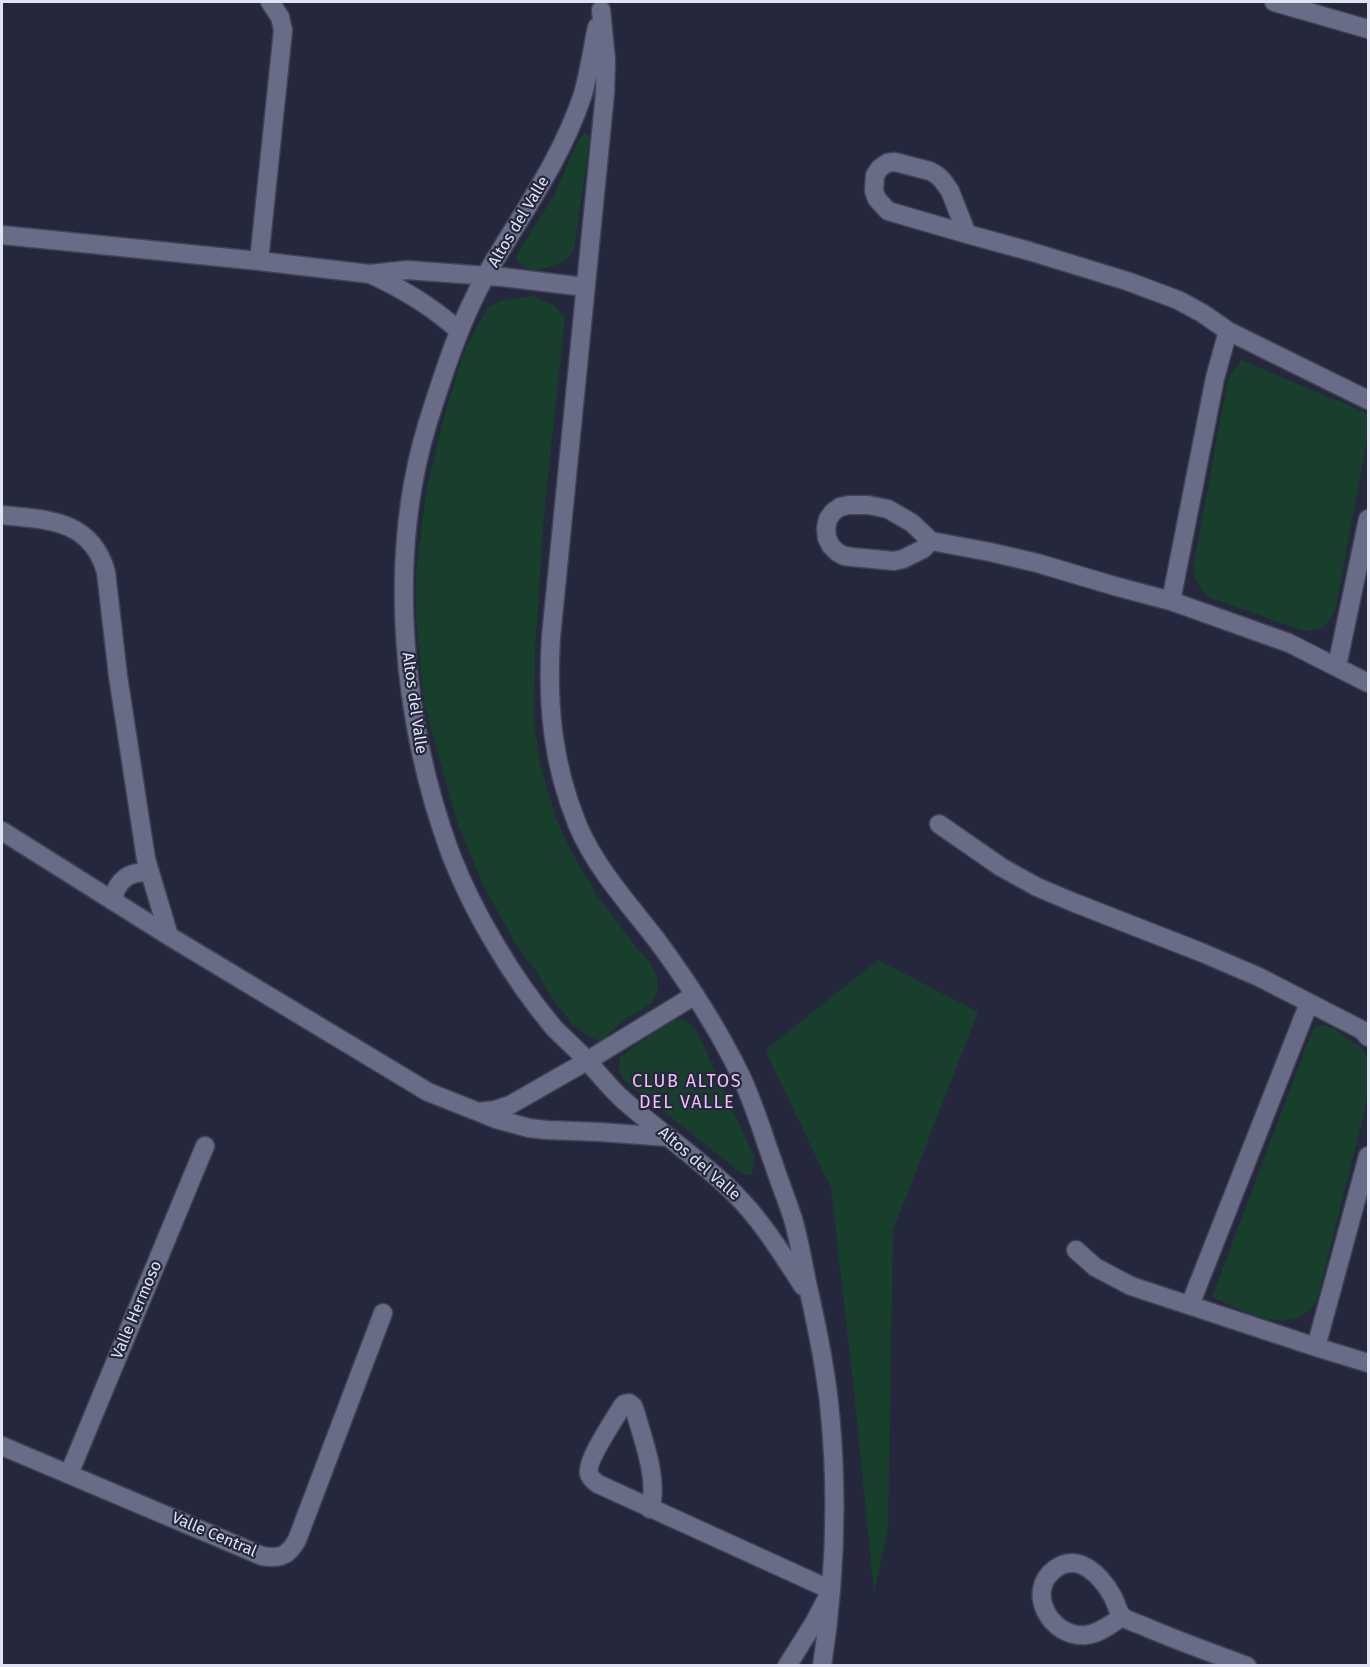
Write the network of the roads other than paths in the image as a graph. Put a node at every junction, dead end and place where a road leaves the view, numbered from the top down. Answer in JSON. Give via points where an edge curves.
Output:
{"nodes":[{"id":1,"x":270,"y":2,"type":"edge"},
{"id":2,"x":1274,"y":2,"type":"edge"},
{"id":3,"x":602,"y":6,"type":"edge"},
{"id":4,"x":1368,"y":29,"type":"edge"},
{"id":5,"x":967,"y":234,"type":"junction"},
{"id":6,"x":2,"y":235,"type":"edge"},
{"id":7,"x":259,"y":261,"type":"junction"},
{"id":8,"x":370,"y":274,"type":"junction"},
{"id":9,"x":486,"y":276,"type":"junction"},
{"id":10,"x":585,"y":287,"type":"junction"},
{"id":11,"x":459,"y":331,"type":"junction"},
{"id":12,"x":1228,"y":331,"type":"junction"},
{"id":13,"x":1368,"y":400,"type":"edge"},
{"id":14,"x":2,"y":515,"type":"edge"},
{"id":15,"x":1368,"y":519,"type":"edge"},
{"id":16,"x":931,"y":541,"type":"junction"},
{"id":17,"x":1171,"y":601,"type":"junction"},
{"id":18,"x":1337,"y":666,"type":"junction"},
{"id":19,"x":1368,"y":682,"type":"edge"},
{"id":20,"x":939,"y":824,"type":"dead end"},
{"id":21,"x":2,"y":831,"type":"edge"},
{"id":22,"x":150,"y":873,"type":"junction"},
{"id":23,"x":113,"y":901,"type":"junction"},
{"id":24,"x":169,"y":936,"type":"junction"},
{"id":25,"x":695,"y":995,"type":"junction"},
{"id":26,"x":1309,"y":1003,"type":"junction"},
{"id":27,"x":1368,"y":1037,"type":"edge"},
{"id":28,"x":587,"y":1061,"type":"junction"},
{"id":29,"x":479,"y":1112,"type":"junction"},
{"id":30,"x":668,"y":1137,"type":"junction"},
{"id":31,"x":205,"y":1146,"type":"dead end"},
{"id":32,"x":1368,"y":1156,"type":"edge"},
{"id":33,"x":1076,"y":1250,"type":"dead end"},
{"id":34,"x":811,"y":1298,"type":"junction"},
{"id":35,"x":1190,"y":1305,"type":"junction"},
{"id":36,"x":384,"y":1313,"type":"dead end"},
{"id":37,"x":1316,"y":1347,"type":"junction"},
{"id":38,"x":1368,"y":1363,"type":"edge"},
{"id":39,"x":2,"y":1446,"type":"edge"},
{"id":40,"x":69,"y":1474,"type":"junction"},
{"id":41,"x":650,"y":1509,"type":"junction"},
{"id":42,"x":831,"y":1590,"type":"junction"},
{"id":43,"x":1122,"y":1617,"type":"junction"},
{"id":44,"x":787,"y":1665,"type":"edge"},
{"id":45,"x":822,"y":1665,"type":"edge"},
{"id":46,"x":1247,"y":1665,"type":"edge"}],
"edges":[{"from":1,"to":7,"type":"street","via":[[280,17],[283,43]]},
{"from":2,"to":4,"type":"street"},
{"from":3,"to":9,"type":"street","name":"Altos del Valle","via":[[583,96],[562,146]]},
{"from":3,"to":10,"type":"street","name":"Altos del Valle","via":[[605,93]]},
{"from":5,"to":5,"type":"street","via":[[950,191],[937,175],[895,162],[880,168],[875,175],[874,191],[888,210]]},
{"from":5,"to":12,"type":"street","via":[[1178,300]]},
{"from":6,"to":7,"type":"street"},
{"from":7,"to":8,"type":"street"},
{"from":8,"to":9,"type":"street","via":[[407,270]]},
{"from":8,"to":11,"type":"street","via":[[418,299]]},
{"from":9,"to":10,"type":"street"},
{"from":9,"to":11,"type":"street","name":"Altos del Valle"},
{"from":10,"to":25,"type":"street","name":"Altos del Valle","via":[[551,637],[550,715],[555,752],[566,794],[594,855]]},
{"from":11,"to":28,"type":"street","name":"Altos del Valle","via":[[426,428],[405,550],[405,615],[414,717],[424,765],[452,855],[488,931],[555,1028]]},
{"from":12,"to":13,"type":"street"},
{"from":12,"to":17,"type":"street","via":[[1219,357]]},
{"from":14,"to":22,"type":"street","via":[[72,528],[90,541],[102,558]]},
{"from":15,"to":18,"type":"street"},
{"from":16,"to":16,"type":"street","via":[[900,515],[878,506],[840,507],[828,519],[826,528],[831,546],[852,557],[894,561],[923,549]]},
{"from":16,"to":17,"type":"street","via":[[1037,563]]},
{"from":17,"to":18,"type":"street","via":[[1289,643]]},
{"from":18,"to":19,"type":"street"},
{"from":20,"to":26,"type":"street","via":[[1037,887],[1231,965]]},
{"from":21,"to":23,"type":"street"},
{"from":22,"to":23,"type":"street","via":[[123,878]]},
{"from":22,"to":24,"type":"street"},
{"from":23,"to":24,"type":"street"},
{"from":24,"to":29,"type":"street","via":[[428,1092]]},
{"from":25,"to":28,"type":"street"},
{"from":25,"to":34,"type":"street","name":"Altos del Valle","via":[[726,1047],[757,1113],[793,1220]]},
{"from":26,"to":27,"type":"street","via":[[1362,1030]]},
{"from":26,"to":35,"type":"street"},
{"from":28,"to":29,"type":"street","via":[[510,1105]]},
{"from":28,"to":30,"type":"street","name":"Altos del Valle","via":[[618,1095]]},
{"from":29,"to":30,"type":"street","via":[[513,1125],[547,1130]]},
{"from":30,"to":34,"type":"street","name":"Altos del Valle","via":[[736,1195]]},
{"from":31,"to":40,"type":"street","name":"Valle Hermoso"},
{"from":32,"to":37,"type":"street"},
{"from":33,"to":35,"type":"street","via":[[1095,1267],[1131,1286]]},
{"from":34,"to":42,"type":"street","name":"Altos del Valle","via":[[834,1457]]},
{"from":35,"to":37,"type":"street"},
{"from":36,"to":40,"type":"street","name":"Valle Central","via":[[297,1540],[283,1556],[262,1556]]},
{"from":37,"to":38,"type":"street"},
{"from":39,"to":40,"type":"street","name":"Valle Central"},
{"from":41,"to":41,"type":"street","via":[[598,1484],[589,1472],[591,1459],[624,1404],[629,1403],[635,1411],[653,1480]]},
{"from":41,"to":42,"type":"street"},
{"from":42,"to":44,"type":"street","name":"Altos del Valle"},
{"from":42,"to":45,"type":"street","name":"Altos del Valle"},
{"from":43,"to":43,"type":"street","via":[[1106,1586],[1083,1565],[1073,1563],[1054,1570],[1042,1589],[1046,1613],[1064,1631],[1087,1635]]},
{"from":43,"to":46,"type":"street"}]}
